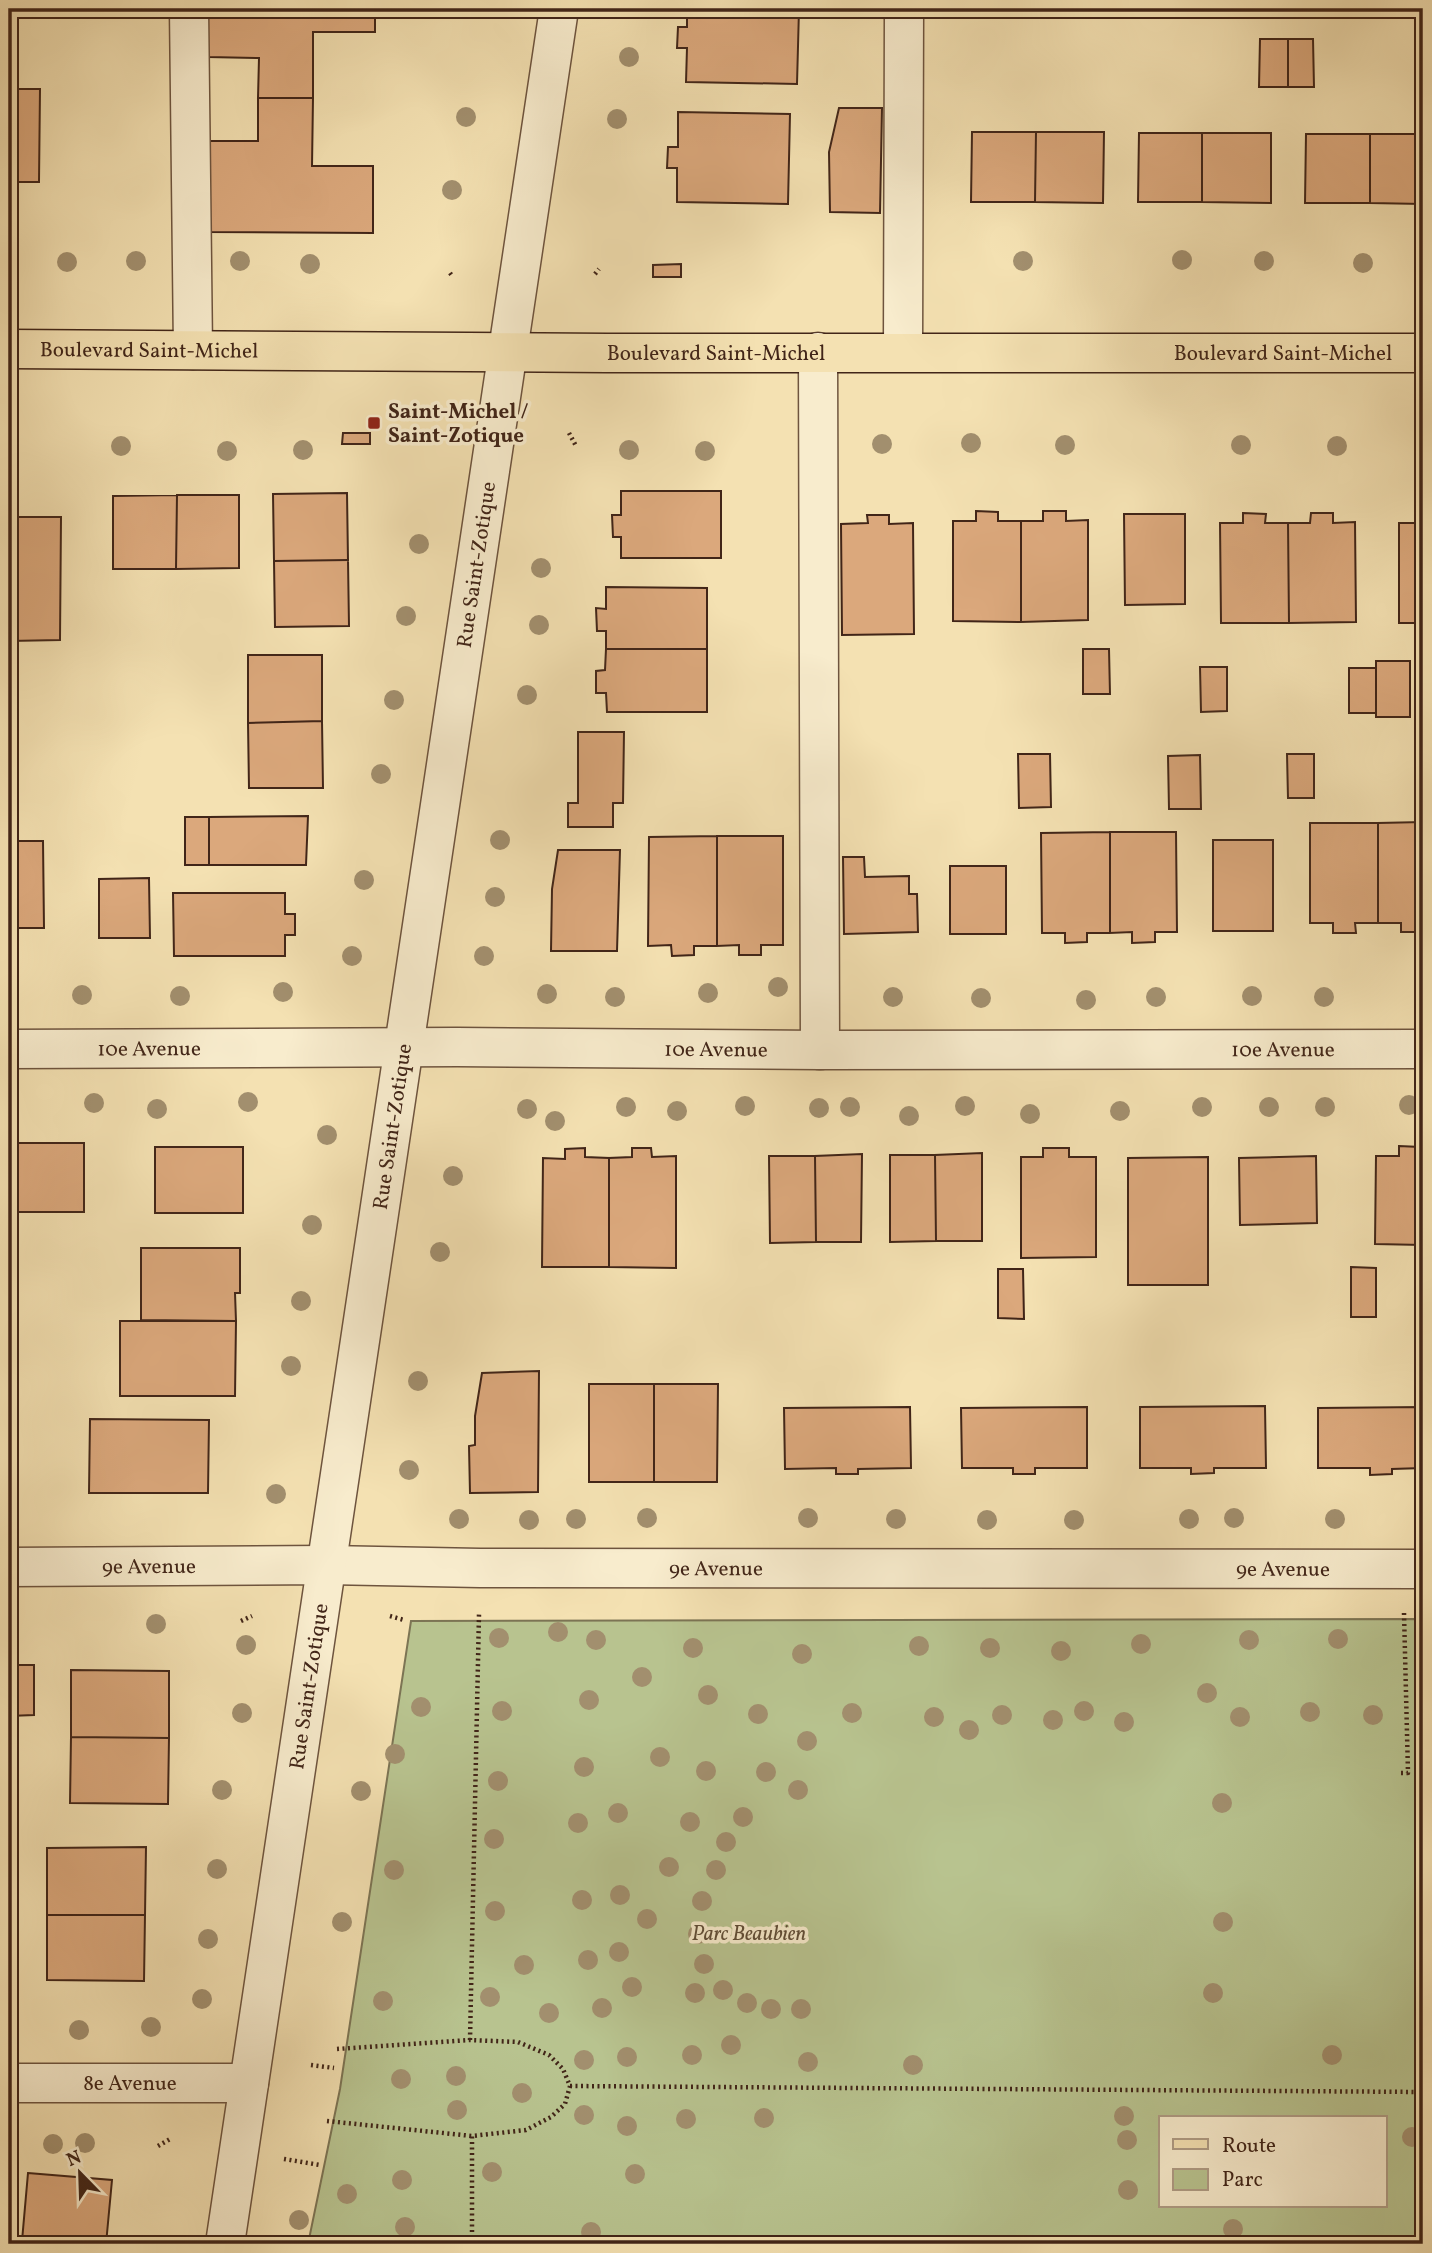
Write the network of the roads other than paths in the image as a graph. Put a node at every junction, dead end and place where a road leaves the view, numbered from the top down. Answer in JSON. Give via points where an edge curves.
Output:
{"nodes":[{"id":1,"x":189,"y":9,"type":"edge"},
{"id":2,"x":559,"y":9,"type":"edge"},
{"id":3,"x":904,"y":9,"type":"edge"},
{"id":4,"x":9,"y":349,"type":"edge"},
{"id":5,"x":193,"y":350,"type":"junction"},
{"id":6,"x":507,"y":351,"type":"junction"},
{"id":7,"x":818,"y":352,"type":"junction"},
{"id":8,"x":903,"y":352,"type":"junction"},
{"id":9,"x":1423,"y":353,"type":"edge"},
{"id":10,"x":404,"y":1048,"type":"junction"},
{"id":11,"x":9,"y":1049,"type":"edge"},
{"id":12,"x":820,"y":1049,"type":"junction"},
{"id":13,"x":1423,"y":1049,"type":"edge"},
{"id":14,"x":327,"y":1565,"type":"junction"},
{"id":15,"x":9,"y":1567,"type":"edge"},
{"id":16,"x":1423,"y":1569,"type":"edge"},
{"id":17,"x":249,"y":2082,"type":"junction"},
{"id":18,"x":9,"y":2083,"type":"edge"},
{"id":19,"x":225,"y":2244,"type":"edge"}],
"edges":[{"from":1,"to":5,"type":"street"},
{"from":2,"to":6,"type":"street","name":"Rue Saint-Zotique"},
{"from":3,"to":8,"type":"street"},
{"from":4,"to":5,"type":"main road","name":"Boulevard Saint-Michel"},
{"from":5,"to":6,"type":"main road","name":"Boulevard Saint-Michel"},
{"from":6,"to":7,"type":"main road","name":"Boulevard Saint-Michel"},
{"from":6,"to":10,"type":"street","name":"Rue Saint-Zotique"},
{"from":7,"to":8,"type":"main road","name":"Boulevard Saint-Michel"},
{"from":7,"to":12,"type":"street"},
{"from":8,"to":9,"type":"main road","name":"Boulevard Saint-Michel"},
{"from":10,"to":11,"type":"street","name":"10e Avenue"},
{"from":10,"to":12,"type":"street","name":"10e Avenue"},
{"from":10,"to":14,"type":"street","name":"Rue Saint-Zotique"},
{"from":12,"to":13,"type":"street","name":"10e Avenue"},
{"from":14,"to":15,"type":"street","name":"9e Avenue"},
{"from":14,"to":16,"type":"street","name":"9e Avenue"},
{"from":14,"to":17,"type":"street","name":"Rue Saint-Zotique"},
{"from":17,"to":18,"type":"street","name":"8e Avenue"},
{"from":17,"to":19,"type":"street","name":"Rue Saint-Zotique"}]}
